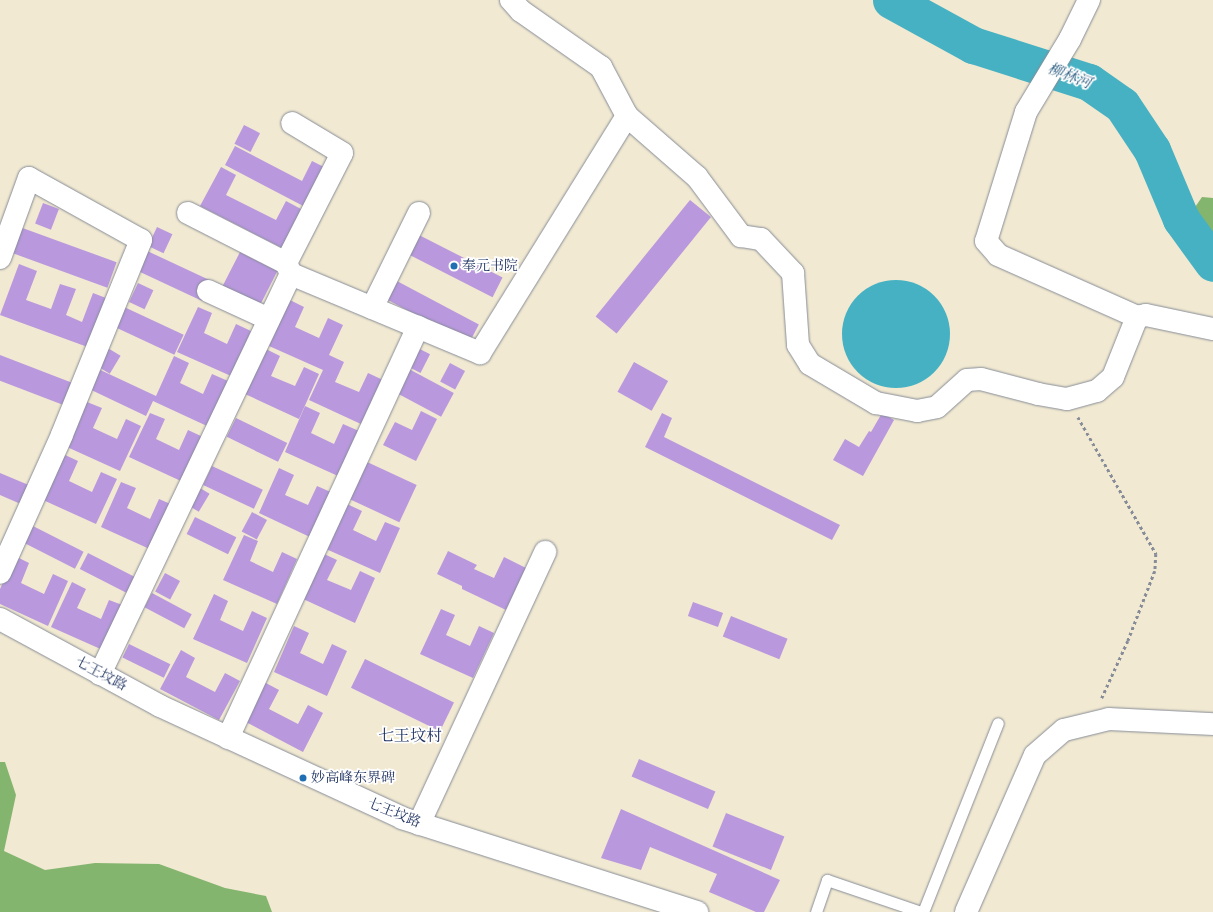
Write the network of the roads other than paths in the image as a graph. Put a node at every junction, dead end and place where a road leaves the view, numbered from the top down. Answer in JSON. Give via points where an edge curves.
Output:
{"nodes":[{"id":1,"x":511,"y":0,"type":"edge"},
{"id":2,"x":1089,"y":0,"type":"edge"},
{"id":3,"x":627,"y":116,"type":"junction"},
{"id":4,"x":292,"y":123,"type":"dead end"},
{"id":5,"x":188,"y":213,"type":"dead end"},
{"id":6,"x":419,"y":213,"type":"dead end"},
{"id":7,"x":0,"y":258,"type":"edge"},
{"id":8,"x":288,"y":269,"type":"junction"},
{"id":9,"x":208,"y":291,"type":"dead end"},
{"id":10,"x":372,"y":308,"type":"junction"},
{"id":11,"x":1137,"y":317,"type":"junction"},
{"id":12,"x":269,"y":319,"type":"junction"},
{"id":13,"x":418,"y":327,"type":"junction"},
{"id":14,"x":1213,"y":329,"type":"edge"},
{"id":15,"x":545,"y":552,"type":"dead end"},
{"id":16,"x":0,"y":573,"type":"edge"},
{"id":17,"x":0,"y":619,"type":"edge"},
{"id":18,"x":100,"y":674,"type":"junction"},
{"id":19,"x":998,"y":723,"type":"dead end"},
{"id":20,"x":1213,"y":724,"type":"edge"},
{"id":21,"x":228,"y":738,"type":"junction"},
{"id":22,"x":419,"y":824,"type":"junction"},
{"id":23,"x":697,"y":912,"type":"edge"},
{"id":24,"x":816,"y":912,"type":"edge"},
{"id":25,"x":922,"y":912,"type":"edge"},
{"id":26,"x":966,"y":912,"type":"edge"}],
"edges":[{"from":1,"to":3,"type":"street","via":[[521,11],[601,67]]},
{"from":2,"to":11,"type":"street","via":[[1070,39],[1026,112],[986,241],[998,256]]},
{"from":3,"to":11,"type":"street","via":[[696,177],[741,236],[761,239],[793,273],[798,345],[810,364],[876,403],[917,412],[937,407],[967,380],[981,379],[1067,399],[1097,391],[1113,377]]},
{"from":3,"to":13,"type":"street","via":[[480,353]]},
{"from":4,"to":8,"type":"street","via":[[342,152]]},
{"from":5,"to":8,"type":"street"},
{"from":6,"to":10,"type":"street"},
{"from":7,"to":16,"type":"street","via":[[29,178],[141,240],[62,435]]},
{"from":8,"to":10,"type":"street"},
{"from":8,"to":12,"type":"street"},
{"from":9,"to":12,"type":"street"},
{"from":10,"to":13,"type":"street"},
{"from":11,"to":14,"type":"street","via":[[1146,315]]},
{"from":12,"to":18,"type":"street"},
{"from":13,"to":21,"type":"street"},
{"from":15,"to":22,"type":"street"},
{"from":17,"to":18,"type":"street","name":"七王坟路"},
{"from":18,"to":21,"type":"street","name":"七王坟路"},
{"from":19,"to":25,"type":"lane"},
{"from":20,"to":26,"type":"street","via":[[1109,719],[1064,730],[1035,756]]},
{"from":21,"to":22,"type":"street","name":"七王坟路"},
{"from":22,"to":23,"type":"street","name":"七王坟路"},
{"from":24,"to":25,"type":"lane","via":[[827,880]]}]}
